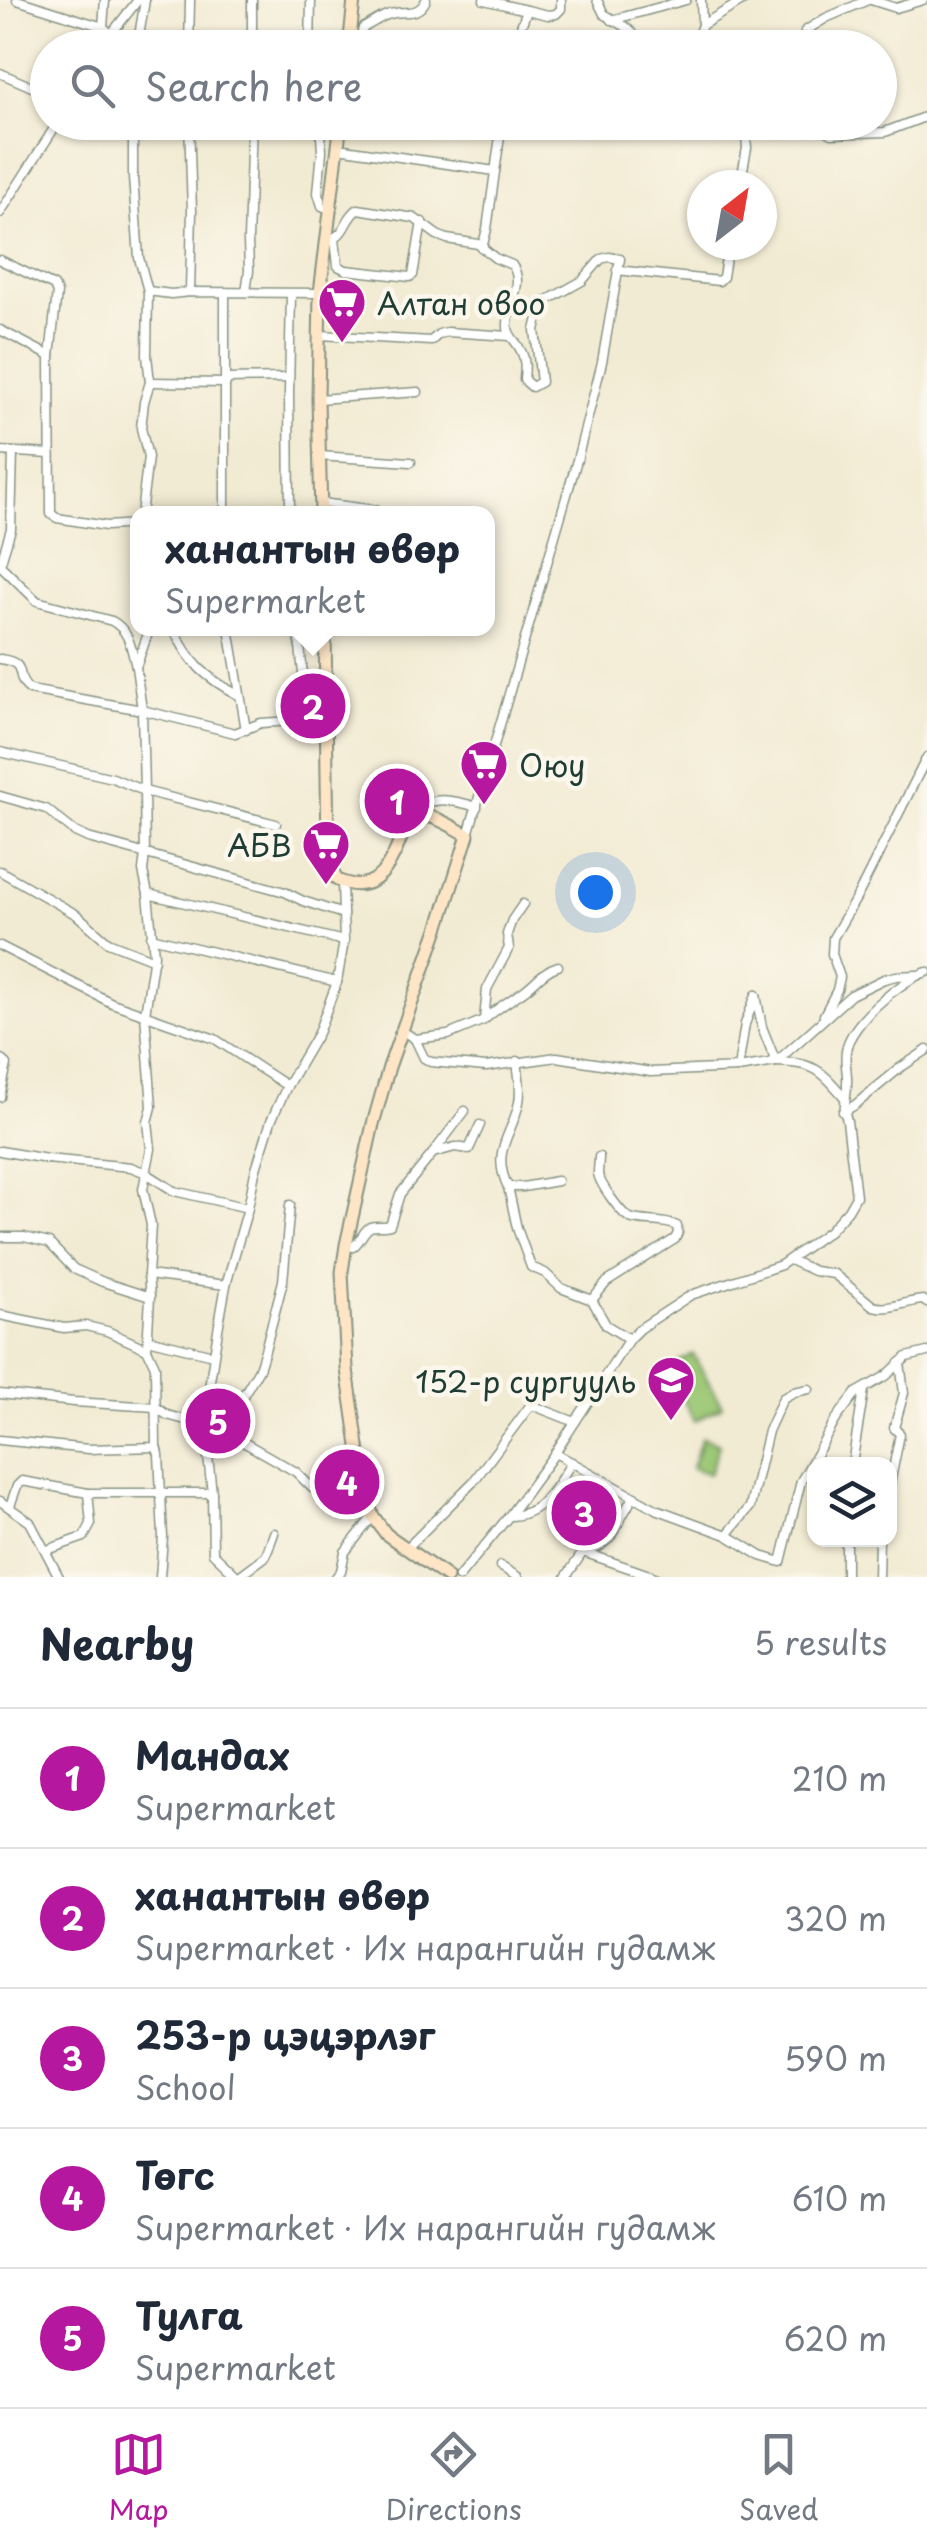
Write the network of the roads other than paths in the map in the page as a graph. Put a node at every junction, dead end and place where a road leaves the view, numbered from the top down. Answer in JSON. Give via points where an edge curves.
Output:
{"nodes":[{"id":1,"x":17,"y":0,"type":"edge"},
{"id":2,"x":104,"y":0,"type":"edge"},
{"id":3,"x":138,"y":0,"type":"edge"},
{"id":4,"x":146,"y":0,"type":"edge"},
{"id":5,"x":190,"y":0,"type":"edge"},
{"id":6,"x":252,"y":0,"type":"edge"},
{"id":7,"x":312,"y":0,"type":"edge"},
{"id":8,"x":354,"y":0,"type":"edge"},
{"id":9,"x":426,"y":0,"type":"edge"},
{"id":10,"x":484,"y":0,"type":"edge"},
{"id":11,"x":561,"y":0,"type":"edge"},
{"id":12,"x":596,"y":0,"type":"edge"},
{"id":13,"x":686,"y":0,"type":"edge"},
{"id":14,"x":701,"y":0,"type":"edge"},
{"id":15,"x":744,"y":0,"type":"edge"},
{"id":16,"x":870,"y":0,"type":"edge"},
{"id":17,"x":923,"y":0,"type":"edge"},
{"id":18,"x":526,"y":10,"type":"junction"},
{"id":19,"x":612,"y":20,"type":"junction"},
{"id":20,"x":702,"y":25,"type":"junction"},
{"id":21,"x":108,"y":30,"type":"junction"},
{"id":22,"x":140,"y":30,"type":"edge"},
{"id":23,"x":189,"y":30,"type":"edge"},
{"id":24,"x":252,"y":30,"type":"edge"},
{"id":25,"x":311,"y":30,"type":"edge"},
{"id":26,"x":351,"y":30,"type":"edge"},
{"id":27,"x":363,"y":30,"type":"edge"},
{"id":28,"x":518,"y":30,"type":"edge"},
{"id":29,"x":629,"y":30,"type":"edge"},
{"id":30,"x":700,"y":30,"type":"edge"},
{"id":31,"x":807,"y":30,"type":"edge"},
{"id":32,"x":0,"y":73,"type":"edge"},
{"id":33,"x":30,"y":86,"type":"edge"},
{"id":34,"x":927,"y":116,"type":"edge"},
{"id":35,"x":897,"y":127,"type":"edge"},
{"id":36,"x":47,"y":140,"type":"edge"},
{"id":37,"x":132,"y":140,"type":"edge"},
{"id":38,"x":190,"y":140,"type":"edge"},
{"id":39,"x":251,"y":140,"type":"edge"},
{"id":40,"x":321,"y":140,"type":"edge"},
{"id":41,"x":339,"y":140,"type":"edge"},
{"id":42,"x":500,"y":140,"type":"edge"},
{"id":43,"x":746,"y":140,"type":"edge"},
{"id":44,"x":338,"y":148,"type":"junction"},
{"id":45,"x":743,"y":170,"type":"edge"},
{"id":46,"x":496,"y":171,"type":"junction"},
{"id":47,"x":330,"y":209,"type":"junction"},
{"id":48,"x":0,"y":213,"type":"edge"},
{"id":49,"x":422,"y":222,"type":"junction"},
{"id":50,"x":330,"y":240,"type":"junction"},
{"id":51,"x":482,"y":248,"type":"junction"},
{"id":52,"x":0,"y":260,"type":"edge"},
{"id":53,"x":726,"y":260,"type":"edge"},
{"id":54,"x":617,"y":270,"type":"junction"},
{"id":55,"x":148,"y":292,"type":"junction"},
{"id":56,"x":190,"y":292,"type":"junction"},
{"id":57,"x":225,"y":292,"type":"junction"},
{"id":58,"x":246,"y":292,"type":"junction"},
{"id":59,"x":320,"y":293,"type":"junction"},
{"id":60,"x":292,"y":294,"type":"junction"},
{"id":61,"x":0,"y":330,"type":"edge"},
{"id":62,"x":319,"y":335,"type":"junction"},
{"id":63,"x":510,"y":336,"type":"junction"},
{"id":64,"x":50,"y":356,"type":"junction"},
{"id":65,"x":289,"y":378,"type":"junction"},
{"id":66,"x":226,"y":381,"type":"junction"},
{"id":67,"x":150,"y":382,"type":"junction"},
{"id":68,"x":418,"y":392,"type":"dead end"},
{"id":69,"x":318,"y":399,"type":"junction"},
{"id":70,"x":0,"y":451,"type":"edge"},
{"id":71,"x":14,"y":452,"type":"junction"},
{"id":72,"x":50,"y":454,"type":"junction"},
{"id":73,"x":319,"y":456,"type":"junction"},
{"id":74,"x":411,"y":462,"type":"dead end"},
{"id":75,"x":142,"y":506,"type":"edge"},
{"id":76,"x":225,"y":506,"type":"edge"},
{"id":77,"x":290,"y":506,"type":"edge"},
{"id":78,"x":321,"y":506,"type":"edge"},
{"id":79,"x":130,"y":524,"type":"edge"},
{"id":80,"x":0,"y":565,"type":"edge"},
{"id":81,"x":147,"y":636,"type":"edge"},
{"id":82,"x":178,"y":636,"type":"edge"},
{"id":83,"x":230,"y":636,"type":"edge"},
{"id":84,"x":299,"y":636,"type":"edge"},
{"id":85,"x":325,"y":636,"type":"edge"},
{"id":86,"x":0,"y":658,"type":"edge"},
{"id":87,"x":136,"y":667,"type":"junction"},
{"id":88,"x":240,"y":696,"type":"junction"},
{"id":89,"x":142,"y":710,"type":"junction"},
{"id":90,"x":308,"y":720,"type":"junction"},
{"id":91,"x":327,"y":723,"type":"junction"},
{"id":92,"x":246,"y":730,"type":"junction"},
{"id":93,"x":0,"y":752,"type":"edge"},
{"id":94,"x":927,"y":757,"type":"edge"},
{"id":95,"x":144,"y":792,"type":"junction"},
{"id":96,"x":0,"y":796,"type":"edge"},
{"id":97,"x":477,"y":806,"type":"junction"},
{"id":98,"x":410,"y":815,"type":"junction"},
{"id":99,"x":276,"y":824,"type":"dead end"},
{"id":100,"x":468,"y":836,"type":"junction"},
{"id":101,"x":145,"y":854,"type":"junction"},
{"id":102,"x":0,"y":871,"type":"edge"},
{"id":103,"x":342,"y":883,"type":"junction"},
{"id":104,"x":148,"y":894,"type":"junction"},
{"id":105,"x":523,"y":904,"type":"dead end"},
{"id":106,"x":343,"y":914,"type":"junction"},
{"id":107,"x":152,"y":937,"type":"junction"},
{"id":108,"x":344,"y":941,"type":"junction"},
{"id":109,"x":0,"y":946,"type":"edge"},
{"id":110,"x":154,"y":960,"type":"junction"},
{"id":111,"x":558,"y":966,"type":"dead end"},
{"id":112,"x":927,"y":972,"type":"edge"},
{"id":113,"x":916,"y":975,"type":"junction"},
{"id":114,"x":336,"y":982,"type":"junction"},
{"id":115,"x":145,"y":1014,"type":"junction"},
{"id":116,"x":484,"y":1020,"type":"junction"},
{"id":117,"x":822,"y":1020,"type":"junction"},
{"id":118,"x":401,"y":1030,"type":"junction"},
{"id":119,"x":414,"y":1039,"type":"junction"},
{"id":120,"x":927,"y":1050,"type":"edge"},
{"id":121,"x":0,"y":1058,"type":"edge"},
{"id":122,"x":517,"y":1061,"type":"junction"},
{"id":123,"x":776,"y":1062,"type":"junction"},
{"id":124,"x":738,"y":1068,"type":"junction"},
{"id":125,"x":288,"y":1086,"type":"junction"},
{"id":126,"x":0,"y":1097,"type":"edge"},
{"id":127,"x":845,"y":1098,"type":"junction"},
{"id":128,"x":464,"y":1111,"type":"dead end"},
{"id":129,"x":843,"y":1112,"type":"junction"},
{"id":130,"x":480,"y":1125,"type":"dead end"},
{"id":131,"x":0,"y":1150,"type":"edge"},
{"id":132,"x":433,"y":1153,"type":"junction"},
{"id":133,"x":600,"y":1156,"type":"dead end"},
{"id":134,"x":146,"y":1173,"type":"junction"},
{"id":135,"x":557,"y":1181,"type":"dead end"},
{"id":136,"x":508,"y":1187,"type":"junction"},
{"id":137,"x":290,"y":1205,"type":"dead end"},
{"id":138,"x":248,"y":1208,"type":"junction"},
{"id":139,"x":0,"y":1237,"type":"edge"},
{"id":140,"x":346,"y":1245,"type":"junction"},
{"id":141,"x":790,"y":1260,"type":"junction"},
{"id":142,"x":148,"y":1275,"type":"junction"},
{"id":143,"x":226,"y":1286,"type":"junction"},
{"id":144,"x":150,"y":1296,"type":"junction"},
{"id":145,"x":592,"y":1300,"type":"junction"},
{"id":146,"x":927,"y":1303,"type":"edge"},
{"id":147,"x":0,"y":1315,"type":"edge"},
{"id":148,"x":629,"y":1339,"type":"junction"},
{"id":149,"x":147,"y":1344,"type":"junction"},
{"id":150,"x":927,"y":1352,"type":"edge"},
{"id":151,"x":214,"y":1355,"type":"junction"},
{"id":152,"x":900,"y":1363,"type":"junction"},
{"id":153,"x":809,"y":1389,"type":"dead end"},
{"id":154,"x":864,"y":1390,"type":"junction"},
{"id":155,"x":0,"y":1394,"type":"edge"},
{"id":156,"x":156,"y":1407,"type":"junction"},
{"id":157,"x":204,"y":1419,"type":"junction"},
{"id":158,"x":234,"y":1421,"type":"junction"},
{"id":159,"x":575,"y":1422,"type":"junction"},
{"id":160,"x":0,"y":1440,"type":"edge"},
{"id":161,"x":156,"y":1447,"type":"junction"},
{"id":162,"x":556,"y":1452,"type":"junction"},
{"id":163,"x":853,"y":1457,"type":"edge"},
{"id":164,"x":895,"y":1457,"type":"edge"},
{"id":165,"x":572,"y":1462,"type":"junction"},
{"id":166,"x":88,"y":1493,"type":"junction"},
{"id":167,"x":162,"y":1494,"type":"junction"},
{"id":168,"x":212,"y":1494,"type":"junction"},
{"id":169,"x":365,"y":1495,"type":"junction"},
{"id":170,"x":633,"y":1498,"type":"junction"},
{"id":171,"x":0,"y":1501,"type":"edge"},
{"id":172,"x":10,"y":1506,"type":"junction"},
{"id":173,"x":374,"y":1516,"type":"junction"},
{"id":174,"x":509,"y":1516,"type":"junction"},
{"id":175,"x":274,"y":1532,"type":"dead end"},
{"id":176,"x":726,"y":1535,"type":"junction"},
{"id":177,"x":846,"y":1547,"type":"edge"},
{"id":178,"x":879,"y":1547,"type":"edge"},
{"id":179,"x":407,"y":1548,"type":"junction"},
{"id":180,"x":46,"y":1550,"type":"junction"},
{"id":181,"x":583,"y":1552,"type":"junction"},
{"id":182,"x":500,"y":1566,"type":"dead end"},
{"id":183,"x":342,"y":1575,"type":"edge"},
{"id":184,"x":59,"y":1577,"type":"edge"},
{"id":185,"x":160,"y":1577,"type":"edge"},
{"id":186,"x":447,"y":1577,"type":"edge"},
{"id":187,"x":459,"y":1577,"type":"edge"},
{"id":188,"x":518,"y":1577,"type":"edge"},
{"id":189,"x":566,"y":1577,"type":"edge"},
{"id":190,"x":655,"y":1577,"type":"edge"},
{"id":191,"x":846,"y":1577,"type":"edge"},
{"id":192,"x":878,"y":1577,"type":"edge"}],
"edges":[{"from":1,"to":21,"type":"street"},
{"from":2,"to":21,"type":"street"},
{"from":3,"to":21,"type":"street"},
{"from":4,"to":22,"type":"street"},
{"from":5,"to":23,"type":"street"},
{"from":6,"to":24,"type":"street"},
{"from":7,"to":25,"type":"street"},
{"from":8,"to":26,"type":"main road"},
{"from":9,"to":27,"type":"street","via":[[416,11],[392,12]]},
{"from":10,"to":18,"type":"street"},
{"from":11,"to":18,"type":"street","via":[[556,14]]},
{"from":12,"to":19,"type":"street"},
{"from":13,"to":19,"type":"street"},
{"from":14,"to":20,"type":"street"},
{"from":15,"to":20,"type":"street"},
{"from":16,"to":17,"type":"street","via":[[896,8]]},
{"from":16,"to":31,"type":"street"},
{"from":18,"to":28,"type":"street"},
{"from":19,"to":29,"type":"street"},
{"from":20,"to":30,"type":"street"},
{"from":32,"to":33,"type":"street"},
{"from":34,"to":35,"type":"street"},
{"from":36,"to":48,"type":"street"},
{"from":37,"to":55,"type":"street","via":[[139,258]]},
{"from":38,"to":56,"type":"street"},
{"from":39,"to":58,"type":"street"},
{"from":40,"to":47,"type":"street","via":[[318,192]]},
{"from":41,"to":44,"type":"main road"},
{"from":42,"to":46,"type":"street"},
{"from":43,"to":45,"type":"street"},
{"from":44,"to":46,"type":"street"},
{"from":44,"to":47,"type":"main road"},
{"from":46,"to":51,"type":"street"},
{"from":47,"to":50,"type":"main road"},
{"from":49,"to":50,"type":"street","via":[[358,209]]},
{"from":49,"to":50,"type":"street","via":[[410,277],[346,270],[338,266]]},
{"from":49,"to":51,"type":"street","via":[[438,235]]},
{"from":50,"to":59,"type":"main road"},
{"from":51,"to":63,"type":"street","via":[[517,272]]},
{"from":52,"to":64,"type":"street","via":[[54,286]]},
{"from":53,"to":54,"type":"street","via":[[720,281]]},
{"from":54,"to":63,"type":"street","via":[[620,259],[601,259],[574,287],[546,301],[536,320],[542,376],[536,386],[526,385],[525,361]]},
{"from":54,"to":97,"type":"street","via":[[577,460]]},
{"from":55,"to":56,"type":"street"},
{"from":55,"to":67,"type":"street"},
{"from":56,"to":57,"type":"street"},
{"from":57,"to":58,"type":"street"},
{"from":57,"to":66,"type":"street"},
{"from":58,"to":60,"type":"street"},
{"from":59,"to":60,"type":"street"},
{"from":59,"to":62,"type":"main road"},
{"from":60,"to":65,"type":"street"},
{"from":61,"to":64,"type":"street"},
{"from":62,"to":63,"type":"street","via":[[431,341],[446,332]]},
{"from":62,"to":69,"type":"main road"},
{"from":64,"to":72,"type":"street"},
{"from":65,"to":66,"type":"street"},
{"from":65,"to":77,"type":"street"},
{"from":66,"to":67,"type":"street"},
{"from":66,"to":76,"type":"street"},
{"from":67,"to":75,"type":"street","via":[[141,428],[148,457]]},
{"from":68,"to":69,"type":"street"},
{"from":69,"to":73,"type":"main road"},
{"from":70,"to":71,"type":"street"},
{"from":71,"to":72,"type":"street"},
{"from":71,"to":80,"type":"street","via":[[11,528]]},
{"from":72,"to":79,"type":"street","via":[[51,514]]},
{"from":73,"to":74,"type":"street"},
{"from":73,"to":78,"type":"main road"},
{"from":80,"to":87,"type":"street","via":[[37,602],[122,626]]},
{"from":81,"to":87,"type":"street"},
{"from":82,"to":88,"type":"street","via":[[210,680]]},
{"from":83,"to":88,"type":"street"},
{"from":84,"to":90,"type":"street"},
{"from":85,"to":91,"type":"main road"},
{"from":86,"to":89,"type":"street","via":[[17,662],[30,690]]},
{"from":87,"to":89,"type":"street"},
{"from":88,"to":92,"type":"street"},
{"from":89,"to":92,"type":"street","via":[[235,734]]},
{"from":89,"to":95,"type":"street"},
{"from":90,"to":91,"type":"street"},
{"from":90,"to":92,"type":"street"},
{"from":91,"to":103,"type":"main road","via":[[330,865]]},
{"from":93,"to":95,"type":"street","via":[[113,778]]},
{"from":94,"to":117,"type":"street","via":[[833,938],[840,977]]},
{"from":95,"to":99,"type":"street"},
{"from":95,"to":101,"type":"street"},
{"from":96,"to":101,"type":"street","via":[[46,809],[88,838]]},
{"from":97,"to":98,"type":"street","via":[[447,799]]},
{"from":97,"to":100,"type":"street"},
{"from":98,"to":100,"type":"main road","via":[[440,820]]},
{"from":98,"to":103,"type":"main road","via":[[382,874],[367,884]]},
{"from":100,"to":118,"type":"main road"},
{"from":101,"to":104,"type":"street"},
{"from":101,"to":106,"type":"street"},
{"from":102,"to":110,"type":"street","via":[[108,942]]},
{"from":103,"to":106,"type":"street"},
{"from":104,"to":107,"type":"street"},
{"from":104,"to":108,"type":"street"},
{"from":105,"to":116,"type":"street","via":[[487,988]]},
{"from":106,"to":108,"type":"street"},
{"from":107,"to":110,"type":"street"},
{"from":107,"to":114,"type":"street"},
{"from":108,"to":114,"type":"street"},
{"from":109,"to":115,"type":"street"},
{"from":110,"to":115,"type":"street"},
{"from":111,"to":116,"type":"street"},
{"from":112,"to":113,"type":"street"},
{"from":113,"to":117,"type":"street","via":[[884,979]]},
{"from":113,"to":127,"type":"street","via":[[873,1007],[854,1032],[846,1050]]},
{"from":114,"to":125,"type":"street","via":[[318,1033]]},
{"from":115,"to":125,"type":"street","via":[[215,1039]]},
{"from":115,"to":134,"type":"street","via":[[152,1108]]},
{"from":116,"to":119,"type":"street","via":[[448,1036]]},
{"from":117,"to":123,"type":"street"},
{"from":118,"to":119,"type":"street"},
{"from":118,"to":140,"type":"main road"},
{"from":119,"to":122,"type":"street","via":[[430,1062],[486,1067]]},
{"from":120,"to":129,"type":"street"},
{"from":121,"to":126,"type":"street","via":[[6,1064]]},
{"from":122,"to":124,"type":"street","via":[[557,1057],[650,1072]]},
{"from":122,"to":136,"type":"street","via":[[519,1106],[500,1170]]},
{"from":123,"to":124,"type":"street"},
{"from":123,"to":124,"type":"street","via":[[756,995]]},
{"from":123,"to":127,"type":"street","via":[[812,1066]]},
{"from":125,"to":138,"type":"street"},
{"from":127,"to":129,"type":"street"},
{"from":128,"to":132,"type":"street"},
{"from":129,"to":141,"type":"street","via":[[856,1196],[829,1231]]},
{"from":130,"to":132,"type":"street","via":[[470,1148]]},
{"from":131,"to":134,"type":"street"},
{"from":132,"to":140,"type":"street","via":[[400,1194],[390,1225],[372,1226],[353,1247]]},
{"from":133,"to":145,"type":"street","via":[[602,1184],[620,1210],[630,1218],[665,1221],[678,1233]]},
{"from":134,"to":138,"type":"street","via":[[174,1191]]},
{"from":134,"to":142,"type":"street"},
{"from":135,"to":136,"type":"street"},
{"from":136,"to":145,"type":"street","via":[[531,1266]]},
{"from":137,"to":158,"type":"street","via":[[283,1281],[265,1350]]},
{"from":138,"to":143,"type":"street"},
{"from":139,"to":144,"type":"street","via":[[49,1242],[74,1269]]},
{"from":140,"to":169,"type":"main road","via":[[346,1354]]},
{"from":141,"to":146,"type":"street","via":[[834,1274],[873,1306]]},
{"from":141,"to":148,"type":"street","via":[[692,1295]]},
{"from":142,"to":143,"type":"street"},
{"from":142,"to":144,"type":"street"},
{"from":143,"to":151,"type":"street"},
{"from":144,"to":149,"type":"street"},
{"from":145,"to":148,"type":"street","via":[[606,1326]]},
{"from":147,"to":149,"type":"street","via":[[86,1326]]},
{"from":148,"to":159,"type":"street"},
{"from":149,"to":151,"type":"street"},
{"from":149,"to":156,"type":"street"},
{"from":150,"to":152,"type":"street"},
{"from":151,"to":157,"type":"street"},
{"from":152,"to":154,"type":"street"},
{"from":152,"to":164,"type":"street","via":[[904,1393],[894,1428],[900,1434]]},
{"from":153,"to":176,"type":"street","via":[[782,1398],[750,1507]]},
{"from":154,"to":163,"type":"street"},
{"from":154,"to":176,"type":"street","via":[[836,1418],[800,1481],[781,1562]]},
{"from":155,"to":156,"type":"street"},
{"from":156,"to":157,"type":"street","via":[[193,1422]]},
{"from":156,"to":161,"type":"street"},
{"from":157,"to":158,"type":"street"},
{"from":157,"to":168,"type":"street"},
{"from":158,"to":169,"type":"street","via":[[244,1444],[312,1488]]},
{"from":159,"to":162,"type":"street"},
{"from":159,"to":179,"type":"street","via":[[529,1407],[473,1482]]},
{"from":160,"to":161,"type":"street","via":[[88,1449]]},
{"from":161,"to":167,"type":"street"},
{"from":162,"to":165,"type":"street"},
{"from":162,"to":174,"type":"street"},
{"from":165,"to":170,"type":"street"},
{"from":165,"to":174,"type":"street","via":[[548,1497],[523,1516]]},
{"from":166,"to":167,"type":"street"},
{"from":166,"to":172,"type":"street","via":[[22,1481]]},
{"from":166,"to":180,"type":"street","via":[[91,1524],[84,1537]]},
{"from":167,"to":168,"type":"street"},
{"from":167,"to":185,"type":"street"},
{"from":168,"to":175,"type":"street","via":[[213,1553],[238,1577],[266,1556]]},
{"from":169,"to":173,"type":"main road"},
{"from":170,"to":176,"type":"street"},
{"from":170,"to":181,"type":"street","via":[[610,1538]]},
{"from":171,"to":172,"type":"street"},
{"from":172,"to":180,"type":"street","via":[[30,1522]]},
{"from":173,"to":179,"type":"main road"},
{"from":173,"to":183,"type":"street","via":[[346,1552]]},
{"from":174,"to":187,"type":"street"},
{"from":177,"to":191,"type":"street"},
{"from":178,"to":192,"type":"street"},
{"from":179,"to":186,"type":"main road"},
{"from":180,"to":184,"type":"street"},
{"from":181,"to":189,"type":"street"},
{"from":181,"to":190,"type":"street"},
{"from":182,"to":188,"type":"street"}]}
